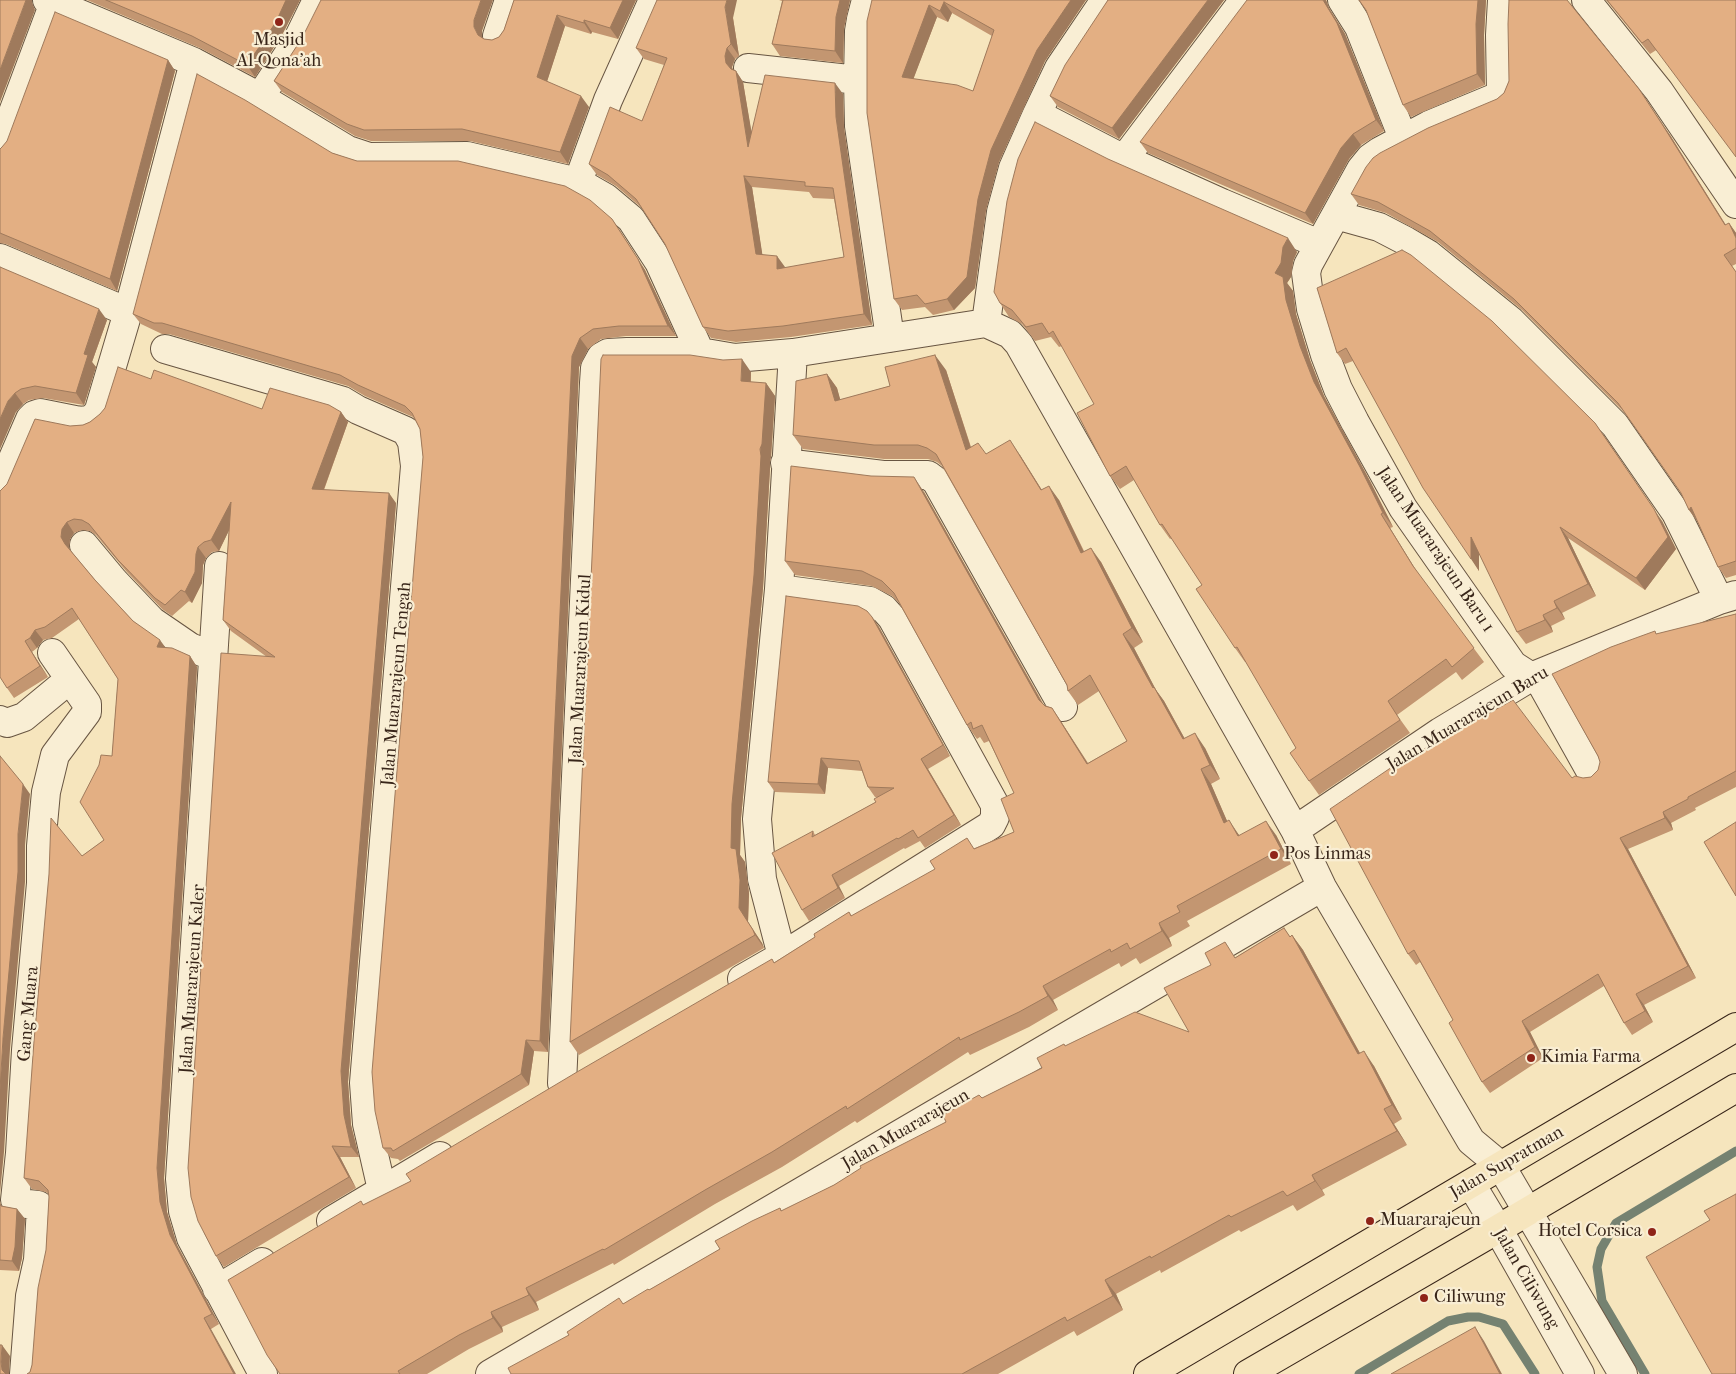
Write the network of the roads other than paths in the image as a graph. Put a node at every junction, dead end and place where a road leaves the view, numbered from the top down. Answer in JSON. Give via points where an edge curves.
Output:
{"nodes":[{"id":1,"x":317,"y":0,"type":"edge"},
{"id":2,"x":509,"y":0,"type":"edge"},
{"id":3,"x":653,"y":0,"type":"edge"},
{"id":4,"x":866,"y":0,"type":"edge"},
{"id":5,"x":1105,"y":0,"type":"edge"},
{"id":6,"x":1244,"y":0,"type":"edge"},
{"id":7,"x":1342,"y":0,"type":"edge"},
{"id":8,"x":1502,"y":0,"type":"edge"},
{"id":9,"x":1586,"y":0,"type":"edge"},
{"id":10,"x":52,"y":1,"type":"edge"},
{"id":11,"x":497,"y":36,"type":"edge"},
{"id":12,"x":194,"y":62,"type":"junction"},
{"id":13,"x":748,"y":68,"type":"dead end"},
{"id":14,"x":858,"y":80,"type":"junction"},
{"id":15,"x":260,"y":97,"type":"junction"},
{"id":16,"x":1037,"y":114,"type":"junction"},
{"id":17,"x":1403,"y":138,"type":"junction"},
{"id":18,"x":0,"y":147,"type":"edge"},
{"id":19,"x":1124,"y":159,"type":"junction"},
{"id":20,"x":578,"y":182,"type":"junction"},
{"id":21,"x":1736,"y":204,"type":"edge"},
{"id":22,"x":1336,"y":215,"type":"junction"},
{"id":23,"x":1319,"y":244,"type":"junction"},
{"id":24,"x":0,"y":258,"type":"edge"},
{"id":25,"x":128,"y":312,"type":"junction"},
{"id":26,"x":986,"y":323,"type":"junction"},
{"id":27,"x":890,"y":338,"type":"junction"},
{"id":28,"x":165,"y":349,"type":"dead end"},
{"id":29,"x":700,"y":352,"type":"junction"},
{"id":30,"x":793,"y":353,"type":"junction"},
{"id":31,"x":785,"y":464,"type":"junction"},
{"id":32,"x":0,"y":488,"type":"edge"},
{"id":33,"x":84,"y":545,"type":"dead end"},
{"id":34,"x":219,"y":566,"type":"dead end"},
{"id":35,"x":779,"y":588,"type":"junction"},
{"id":36,"x":1728,"y":598,"type":"edge"},
{"id":37,"x":202,"y":652,"type":"junction"},
{"id":38,"x":52,"y":653,"type":"dead end"},
{"id":39,"x":1532,"y":677,"type":"junction"},
{"id":40,"x":70,"y":679,"type":"junction"},
{"id":41,"x":1063,"y":707,"type":"dead end"},
{"id":42,"x":0,"y":720,"type":"edge"},
{"id":43,"x":1592,"y":774,"type":"edge"},
{"id":44,"x":1295,"y":830,"type":"junction"},
{"id":45,"x":1322,"y":887,"type":"junction"},
{"id":46,"x":782,"y":956,"type":"junction"},
{"id":47,"x":722,"y":990,"type":"edge"},
{"id":48,"x":1736,"y":1027,"type":"edge"},
{"id":49,"x":587,"y":1068,"type":"edge"},
{"id":50,"x":1736,"y":1088,"type":"edge"},
{"id":51,"x":1471,"y":1141,"type":"junction"},
{"id":52,"x":459,"y":1144,"type":"edge"},
{"id":53,"x":1501,"y":1166,"type":"junction"},
{"id":54,"x":1471,"y":1184,"type":"junction"},
{"id":55,"x":382,"y":1190,"type":"junction"},
{"id":56,"x":1529,"y":1211,"type":"junction"},
{"id":57,"x":1498,"y":1229,"type":"junction"},
{"id":58,"x":307,"y":1235,"type":"edge"},
{"id":59,"x":283,"y":1250,"type":"edge"},
{"id":60,"x":217,"y":1289,"type":"junction"},
{"id":61,"x":24,"y":1374,"type":"edge"},
{"id":62,"x":263,"y":1374,"type":"edge"},
{"id":63,"x":490,"y":1374,"type":"edge"},
{"id":64,"x":1148,"y":1374,"type":"edge"},
{"id":65,"x":1248,"y":1374,"type":"edge"},
{"id":66,"x":1580,"y":1374,"type":"edge"},
{"id":67,"x":1623,"y":1374,"type":"edge"}],
"edges":[{"from":1,"to":15,"type":"street","via":[[298,41]]},
{"from":2,"to":11,"type":"street"},
{"from":3,"to":20,"type":"street","via":[[608,100]]},
{"from":4,"to":14,"type":"street","via":[[860,19]]},
{"from":5,"to":16,"type":"street","via":[[1059,68]]},
{"from":6,"to":19,"type":"street"},
{"from":7,"to":17,"type":"street","via":[[1359,26]]},
{"from":8,"to":17,"type":"street","name":"Jalan Muararajeun Baru 1","via":[[1499,96]]},
{"from":9,"to":21,"type":"street","via":[[1659,91]]},
{"from":10,"to":12,"type":"street"},
{"from":10,"to":18,"type":"street"},
{"from":12,"to":15,"type":"street"},
{"from":12,"to":25,"type":"street"},
{"from":13,"to":14,"type":"street"},
{"from":14,"to":27,"type":"street","via":[[860,136]]},
{"from":15,"to":20,"type":"street","via":[[348,150],[369,156],[467,156]]},
{"from":16,"to":19,"type":"street"},
{"from":16,"to":26,"type":"street","via":[[1013,168],[1001,212]]},
{"from":17,"to":22,"type":"street","name":"Jalan Muararajeun Baru 1","via":[[1370,158]]},
{"from":19,"to":23,"type":"street"},
{"from":20,"to":29,"type":"street","via":[[631,218],[659,262]]},
{"from":22,"to":23,"type":"street","name":"Jalan Muararajeun Baru 1"},
{"from":22,"to":36,"type":"street","via":[[1379,228],[1428,254],[1510,321],[1615,425],[1676,513]]},
{"from":23,"to":39,"type":"street","name":"Jalan Muararajeun Baru 1","via":[[1306,273],[1311,309],[1325,355],[1350,414],[1403,508],[1512,665]]},
{"from":24,"to":25,"type":"street"},
{"from":25,"to":32,"type":"street","via":[[95,416],[80,421],[40,413],[34,415]]},
{"from":26,"to":27,"type":"street","name":"Jalan Muararajeun Kidul"},
{"from":26,"to":44,"type":"street","via":[[1010,334],[1019,344]]},
{"from":27,"to":30,"type":"street","name":"Jalan Muararajeun Kidul"},
{"from":28,"to":55,"type":"street","name":"Jalan Muararajeun Tengah","via":[[351,406],[406,431],[412,442],[415,466],[364,1083],[367,1124]]},
{"from":29,"to":30,"type":"street","name":"Jalan Muararajeun Kidul","via":[[735,358]]},
{"from":29,"to":49,"type":"street","name":"Jalan Muararajeun Kidul","via":[[608,353],[601,357],[595,368],[553,1088]]},
{"from":30,"to":31,"type":"street"},
{"from":31,"to":35,"type":"street"},
{"from":31,"to":41,"type":"street","via":[[884,475],[928,474],[936,481]]},
{"from":33,"to":37,"type":"street","via":[[152,621]]},
{"from":34,"to":37,"type":"street","name":"Jalan Muararajeun Kaler"},
{"from":35,"to":46,"type":"street","via":[[758,819],[762,879]]},
{"from":35,"to":46,"type":"street","via":[[870,601],[884,609],[892,618],[995,805],[991,825]]},
{"from":36,"to":39,"type":"street","name":"Jalan Muararajeun Baru"},
{"from":37,"to":60,"type":"street","name":"Jalan Muararajeun Kaler","via":[[180,1179],[190,1238]]},
{"from":38,"to":40,"type":"street","name":"Gang Muara"},
{"from":39,"to":43,"type":"street","name":"Jalan Muararajeun Baru 1","via":[[1541,684]]},
{"from":39,"to":44,"type":"street","name":"Jalan Muararajeun Baru","via":[[1431,738]]},
{"from":40,"to":42,"type":"street","via":[[24,717],[7,723]]},
{"from":40,"to":61,"type":"street","name":"Gang Muara","via":[[87,704],[86,712],[56,755],[46,792],[15,1200],[41,1207]]},
{"from":44,"to":45,"type":"street"},
{"from":45,"to":51,"type":"street"},
{"from":45,"to":63,"type":"street","name":"Jalan Muararajeun"},
{"from":46,"to":47,"type":"street"},
{"from":48,"to":53,"type":"main road","name":"Jalan Supratman"},
{"from":50,"to":56,"type":"main road"},
{"from":51,"to":53,"type":"street","name":"Jalan Ciliwung"},
{"from":51,"to":54,"type":"street"},
{"from":52,"to":55,"type":"street"},
{"from":53,"to":54,"type":"main road","name":"Jalan Supratman"},
{"from":53,"to":56,"type":"street","name":"Jalan Ciliwung"},
{"from":54,"to":57,"type":"street","name":"Jalan Ciliwung"},
{"from":54,"to":64,"type":"main road","name":"Jalan Supratman"},
{"from":55,"to":58,"type":"street"},
{"from":56,"to":57,"type":"main road"},
{"from":56,"to":67,"type":"street","name":"Jalan Ciliwung"},
{"from":57,"to":65,"type":"main road"},
{"from":57,"to":66,"type":"street","name":"Jalan Ciliwung"},
{"from":59,"to":60,"type":"street"},
{"from":60,"to":62,"type":"street","name":"Jalan Muararajeun Kaler"}]}
